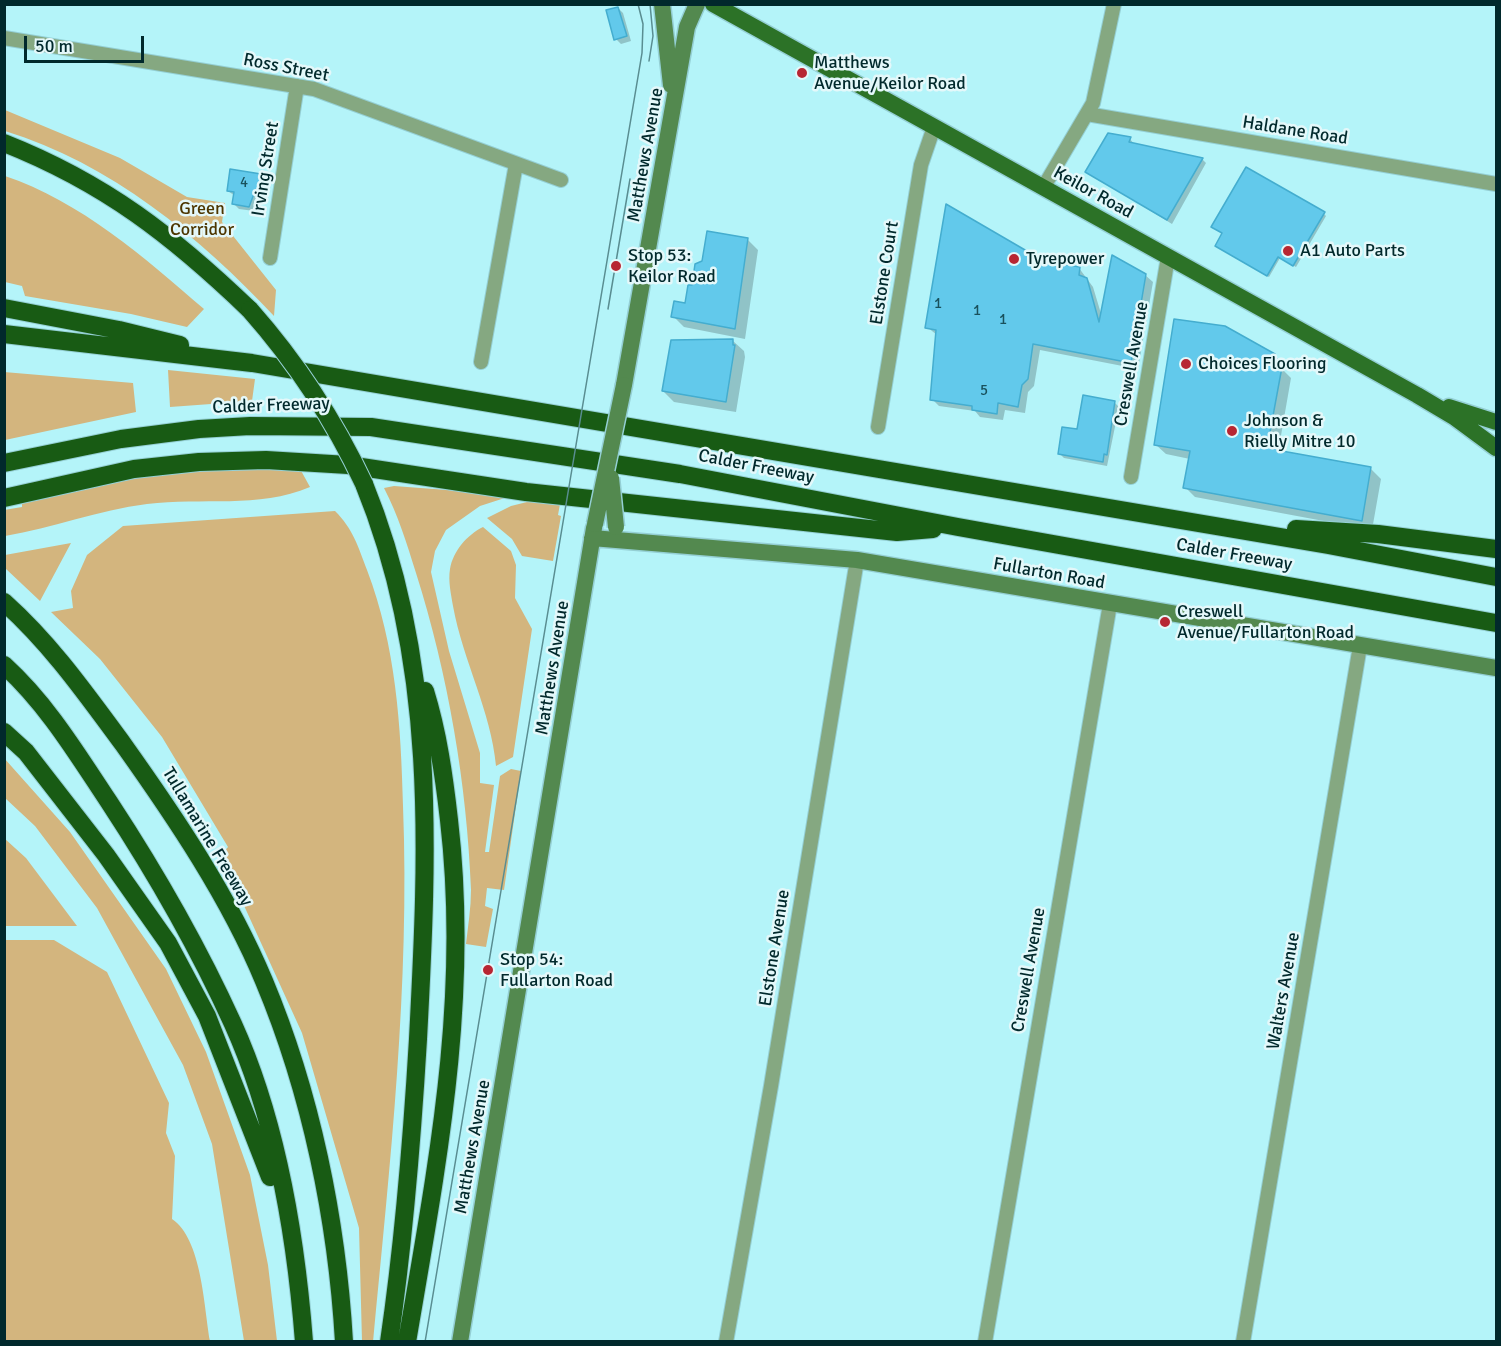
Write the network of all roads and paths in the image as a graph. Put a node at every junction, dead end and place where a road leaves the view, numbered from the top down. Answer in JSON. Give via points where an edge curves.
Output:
{"nodes":[{"id":1,"x":662,"y":4,"type":"edge"},
{"id":2,"x":698,"y":4,"type":"edge"},
{"id":3,"x":713,"y":4,"type":"edge"},
{"id":4,"x":1114,"y":4,"type":"edge"},
{"id":5,"x":4,"y":38,"type":"edge"},
{"id":6,"x":297,"y":86,"type":"junction"},
{"id":7,"x":673,"y":113,"type":"junction"},
{"id":8,"x":1087,"y":114,"type":"junction"},
{"id":9,"x":934,"y":127,"type":"junction"},
{"id":10,"x":4,"y":144,"type":"edge"},
{"id":11,"x":516,"y":164,"type":"junction"},
{"id":12,"x":561,"y":180,"type":"dead end"},
{"id":13,"x":1497,"y":184,"type":"edge"},
{"id":14,"x":1043,"y":188,"type":"junction"},
{"id":15,"x":1168,"y":257,"type":"junction"},
{"id":16,"x":270,"y":258,"type":"dead end"},
{"id":17,"x":4,"y":308,"type":"edge"},
{"id":18,"x":4,"y":334,"type":"edge"},
{"id":19,"x":481,"y":362,"type":"dead end"},
{"id":20,"x":252,"y":363,"type":"junction"},
{"id":21,"x":1417,"y":395,"type":"junction"},
{"id":22,"x":1454,"y":417,"type":"junction"},
{"id":23,"x":1497,"y":423,"type":"edge"},
{"id":24,"x":878,"y":427,"type":"dead end"},
{"id":25,"x":1497,"y":435,"type":"edge"},
{"id":26,"x":1497,"y":448,"type":"edge"},
{"id":27,"x":610,"y":456,"type":"junction"},
{"id":28,"x":4,"y":463,"type":"edge"},
{"id":29,"x":1131,"y":477,"type":"dead end"},
{"id":30,"x":4,"y":498,"type":"edge"},
{"id":31,"x":1210,"y":525,"type":"junction"},
{"id":32,"x":958,"y":528,"type":"junction"},
{"id":33,"x":594,"y":531,"type":"junction"},
{"id":34,"x":631,"y":541,"type":"junction"},
{"id":35,"x":1497,"y":549,"type":"edge"},
{"id":36,"x":857,"y":560,"type":"junction"},
{"id":37,"x":1497,"y":577,"type":"edge"},
{"id":38,"x":1110,"y":604,"type":"junction"},
{"id":39,"x":9,"y":606,"type":"edge"},
{"id":40,"x":1497,"y":623,"type":"edge"},
{"id":41,"x":1360,"y":646,"type":"junction"},
{"id":42,"x":413,"y":655,"type":"junction"},
{"id":43,"x":4,"y":665,"type":"edge"},
{"id":44,"x":1497,"y":668,"type":"edge"},
{"id":45,"x":4,"y":732,"type":"edge"},
{"id":46,"x":293,"y":1244,"type":"junction"},
{"id":47,"x":304,"y":1341,"type":"edge"},
{"id":48,"x":344,"y":1341,"type":"edge"},
{"id":49,"x":389,"y":1341,"type":"edge"},
{"id":50,"x":407,"y":1341,"type":"edge"},
{"id":51,"x":460,"y":1341,"type":"edge"},
{"id":52,"x":726,"y":1341,"type":"edge"},
{"id":53,"x":985,"y":1341,"type":"edge"},
{"id":54,"x":1243,"y":1341,"type":"edge"}],
"edges":[{"from":1,"to":7,"type":"main road"},
{"from":2,"to":7,"type":"main road","name":"Matthews Avenue","via":[[687,27]]},
{"from":3,"to":9,"type":"main road","name":"Keilor Road"},
{"from":4,"to":8,"type":"street","via":[[1097,92]]},
{"from":5,"to":6,"type":"street","name":"Ross Street"},
{"from":6,"to":11,"type":"street","name":"Ross Street","via":[[325,92]]},
{"from":6,"to":16,"type":"street","name":"Irving Street"},
{"from":7,"to":27,"type":"main road","name":"Matthews Avenue","bridge":true},
{"from":8,"to":13,"type":"street","name":"Haldane Road"},
{"from":8,"to":14,"type":"street"},
{"from":9,"to":14,"type":"main road","name":"Keilor Road"},
{"from":9,"to":24,"type":"street","name":"Elstone Court","via":[[921,165]]},
{"from":10,"to":42,"type":"highway","bridge":true,"via":[[89,183],[136,211],[177,242],[250,310],[310,386],[364,484],[398,581]]},
{"from":11,"to":12,"type":"street","name":"Ross Street"},
{"from":11,"to":19,"type":"street"},
{"from":14,"to":15,"type":"main road","name":"Keilor Road"},
{"from":15,"to":21,"type":"main road","name":"Keilor Road"},
{"from":15,"to":29,"type":"street","name":"Creswell Avenue"},
{"from":17,"to":20,"type":"highway","via":[[119,330]]},
{"from":18,"to":20,"type":"highway","name":"Calder Freeway"},
{"from":20,"to":31,"type":"highway","name":"Calder Freeway"},
{"from":21,"to":22,"type":"main road","name":"Keilor Road"},
{"from":21,"to":23,"type":"main road"},
{"from":22,"to":25,"type":"main road","name":"Keilor Road"},
{"from":22,"to":26,"type":"main road","name":"Keilor Road"},
{"from":27,"to":33,"type":"main road","name":"Matthews Avenue","bridge":true},
{"from":27,"to":34,"type":"main road","bridge":true,"via":[[616,527]]},
{"from":28,"to":32,"type":"highway","name":"Calder Freeway","via":[[88,445],[199,429],[371,427],[681,474]]},
{"from":30,"to":32,"type":"highway","via":[[135,469],[266,460],[348,465],[526,492],[897,532]]},
{"from":31,"to":35,"type":"highway","via":[[1378,534]]},
{"from":31,"to":37,"type":"highway","name":"Calder Freeway"},
{"from":32,"to":40,"type":"highway","name":"Calder Freeway"},
{"from":33,"to":34,"type":"main road","name":"Fullarton Road"},
{"from":33,"to":51,"type":"main road","name":"Matthews Avenue"},
{"from":34,"to":36,"type":"main road","name":"Fullarton Road"},
{"from":36,"to":38,"type":"main road","name":"Fullarton Road"},
{"from":36,"to":52,"type":"street","name":"Elstone Avenue"},
{"from":38,"to":41,"type":"main road","name":"Fullarton Road"},
{"from":38,"to":53,"type":"street","name":"Creswell Avenue"},
{"from":39,"to":48,"type":"highway","name":"Tullamarine Freeway","via":[[69,669],[141,770],[216,886],[264,980],[312,1134],[329,1212]]},
{"from":41,"to":44,"type":"main road","name":"Fullarton Road"},
{"from":41,"to":54,"type":"street","name":"Walters Avenue"},
{"from":42,"to":49,"type":"highway","via":[[423,775],[423,944],[410,1165]]},
{"from":42,"to":50,"type":"highway","via":[[436,727],[444,776],[452,845],[456,972],[443,1129]]},
{"from":43,"to":46,"type":"highway","via":[[30,689],[130,834],[233,1025],[271,1139]]},
{"from":45,"to":46,"type":"highway","via":[[26,752],[168,943],[207,1016]]},
{"from":46,"to":47,"type":"highway"}]}
